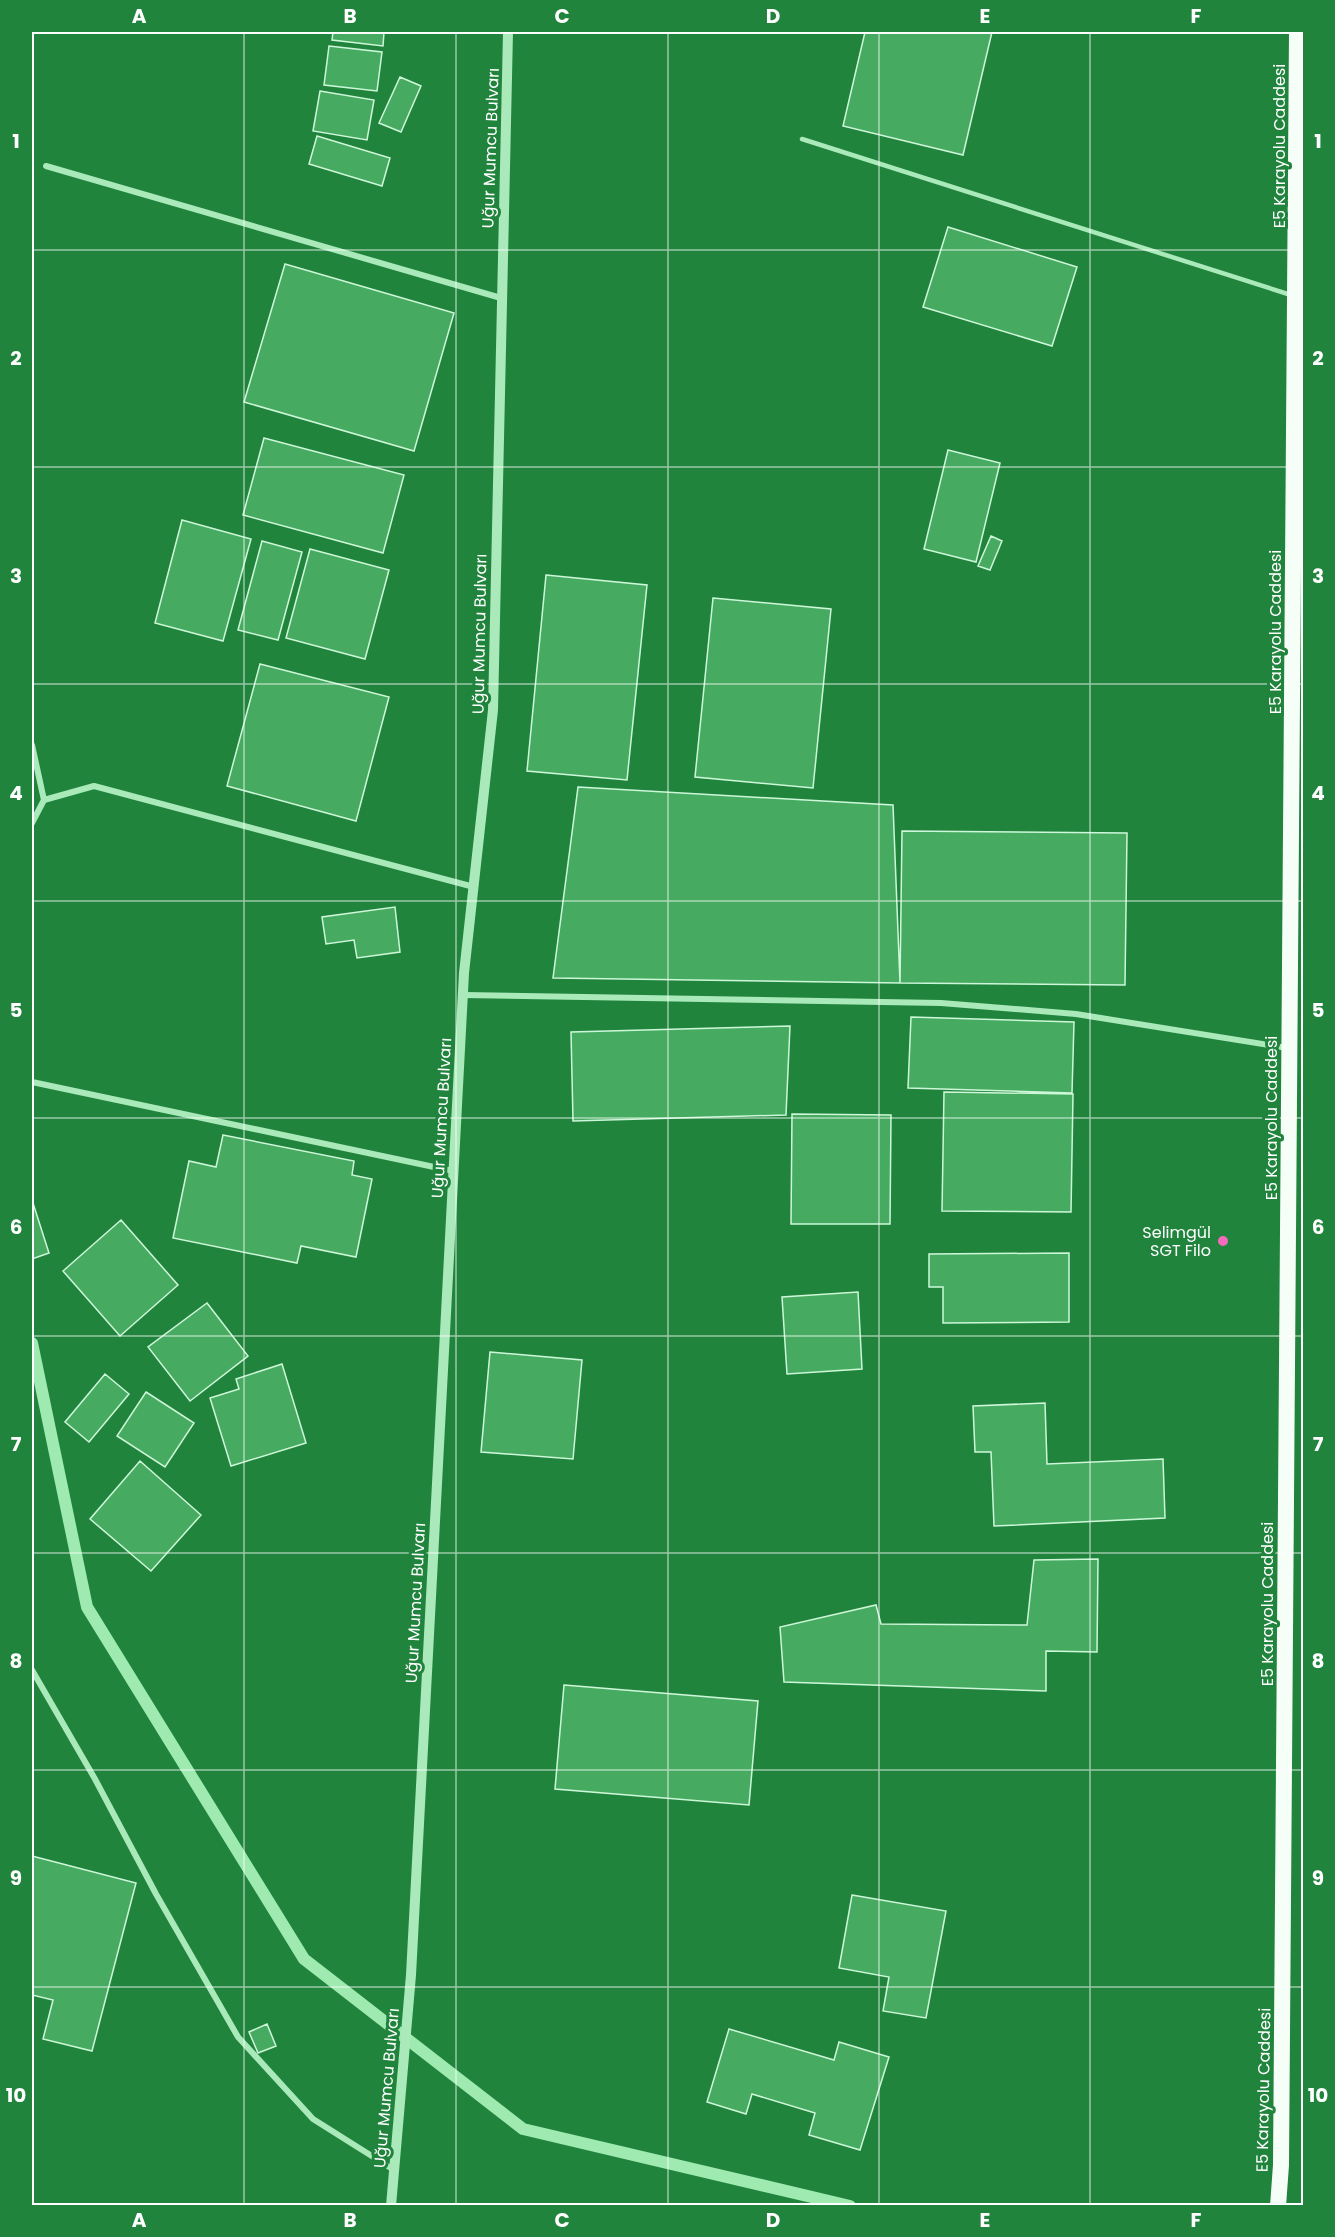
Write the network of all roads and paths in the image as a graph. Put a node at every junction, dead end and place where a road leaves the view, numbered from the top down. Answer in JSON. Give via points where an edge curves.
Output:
{"nodes":[{"id":1,"x":508,"y":32,"type":"edge"},
{"id":2,"x":1297,"y":32,"type":"edge"},
{"id":3,"x":802,"y":139,"type":"dead end"},
{"id":4,"x":46,"y":166,"type":"dead end"},
{"id":5,"x":1295,"y":297,"type":"junction"},
{"id":6,"x":501,"y":298,"type":"junction"},
{"id":7,"x":32,"y":745,"type":"edge"},
{"id":8,"x":44,"y":800,"type":"junction"},
{"id":9,"x":32,"y":823,"type":"edge"},
{"id":10,"x":474,"y":887,"type":"junction"},
{"id":11,"x":463,"y":995,"type":"junction"},
{"id":12,"x":1290,"y":1048,"type":"junction"},
{"id":13,"x":32,"y":1082,"type":"edge"},
{"id":14,"x":453,"y":1171,"type":"junction"},
{"id":15,"x":32,"y":1670,"type":"edge"},
{"id":16,"x":394,"y":2170,"type":"junction"},
{"id":17,"x":390,"y":2205,"type":"edge"},
{"id":18,"x":1278,"y":2205,"type":"edge"}],
"edges":[{"from":1,"to":6,"type":"street","name":"Uğur Mumcu Bulvarı"},
{"from":2,"to":5,"type":"highway","name":"E5 Karayolu Caddesi"},
{"from":3,"to":5,"type":"lane"},
{"from":4,"to":6,"type":"street"},
{"from":5,"to":12,"type":"highway","name":"E5 Karayolu Caddesi"},
{"from":6,"to":10,"type":"street","name":"Uğur Mumcu Bulvarı","via":[[493,710]]},
{"from":7,"to":8,"type":"street"},
{"from":8,"to":9,"type":"street"},
{"from":8,"to":10,"type":"street","via":[[94,786]]},
{"from":10,"to":11,"type":"street","name":"Uğur Mumcu Bulvarı"},
{"from":11,"to":12,"type":"street","via":[[941,1003],[1076,1014]]},
{"from":11,"to":14,"type":"street","name":"Uğur Mumcu Bulvarı"},
{"from":12,"to":18,"type":"highway","name":"E5 Karayolu Caddesi"},
{"from":13,"to":14,"type":"street"},
{"from":14,"to":16,"type":"street","name":"Uğur Mumcu Bulvarı","via":[[411,1975]]},
{"from":15,"to":16,"type":"street","via":[[238,2037],[313,2119]]},
{"from":16,"to":17,"type":"street","name":"Uğur Mumcu Bulvarı"}]}
